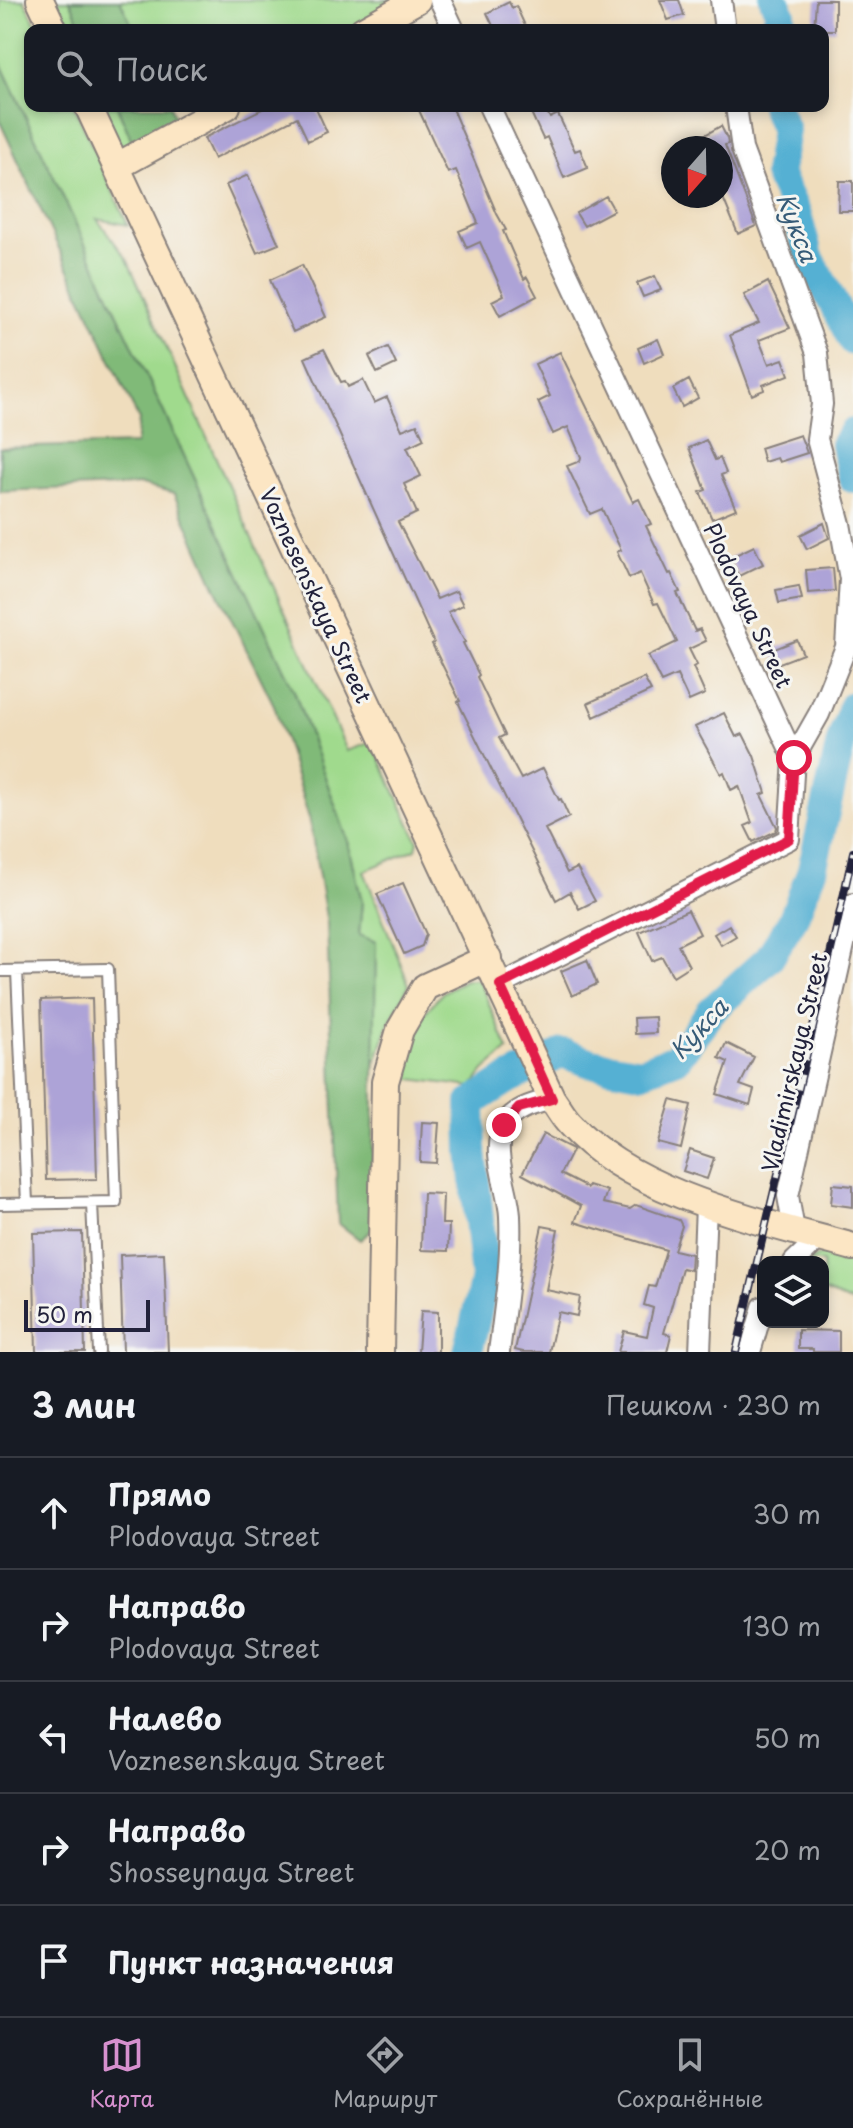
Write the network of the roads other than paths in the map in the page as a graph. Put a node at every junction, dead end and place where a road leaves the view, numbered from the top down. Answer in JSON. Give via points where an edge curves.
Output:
{"nodes":[{"id":1,"x":40,"y":0,"type":"edge"},
{"id":2,"x":417,"y":0,"type":"edge"},
{"id":3,"x":440,"y":0,"type":"edge"},
{"id":4,"x":721,"y":0,"type":"edge"},
{"id":5,"x":51,"y":24,"type":"edge"},
{"id":6,"x":374,"y":24,"type":"edge"},
{"id":7,"x":451,"y":24,"type":"edge"},
{"id":8,"x":724,"y":24,"type":"edge"},
{"id":9,"x":91,"y":112,"type":"edge"},
{"id":10,"x":216,"y":112,"type":"edge"},
{"id":11,"x":492,"y":112,"type":"edge"},
{"id":12,"x":737,"y":112,"type":"edge"},
{"id":13,"x":116,"y":167,"type":"junction"},
{"id":14,"x":794,"y":758,"type":"junction"},
{"id":15,"x":853,"y":904,"type":"edge"},
{"id":16,"x":488,"y":958,"type":"junction"},
{"id":17,"x":0,"y":971,"type":"edge"},
{"id":18,"x":17,"y":971,"type":"junction"},
{"id":19,"x":500,"y":985,"type":"junction"},
{"id":20,"x":549,"y":1092,"type":"junction"},
{"id":21,"x":27,"y":1203,"type":"junction"},
{"id":22,"x":0,"y":1204,"type":"edge"},
{"id":23,"x":92,"y":1204,"type":"junction"},
{"id":24,"x":706,"y":1206,"type":"junction"},
{"id":25,"x":806,"y":1234,"type":"junction"},
{"id":26,"x":853,"y":1247,"type":"edge"},
{"id":27,"x":797,"y":1256,"type":"edge"},
{"id":28,"x":757,"y":1328,"type":"edge"},
{"id":29,"x":99,"y":1352,"type":"edge"},
{"id":30,"x":380,"y":1352,"type":"edge"},
{"id":31,"x":499,"y":1352,"type":"edge"},
{"id":32,"x":700,"y":1352,"type":"edge"},
{"id":33,"x":750,"y":1352,"type":"edge"}],
"edges":[{"from":1,"to":5,"type":"street"},
{"from":2,"to":6,"type":"street"},
{"from":3,"to":7,"type":"street"},
{"from":4,"to":8,"type":"street"},
{"from":9,"to":13,"type":"street","name":"Voznesenskaya Street"},
{"from":10,"to":13,"type":"street"},
{"from":11,"to":14,"type":"street","name":"Plodovaya Street"},
{"from":12,"to":14,"type":"street","via":[[742,149],[817,353],[822,404],[817,439],[850,579],[846,647]]},
{"from":13,"to":16,"type":"street","name":"Voznesenskaya Street"},
{"from":14,"to":19,"type":"street","name":"Plodovaya Street","via":[[789,839]]},
{"from":15,"to":25,"type":"street","name":"Vladimirskaya Street","via":[[788,1196]]},
{"from":16,"to":19,"type":"street","name":"Voznesenskaya Street"},
{"from":16,"to":30,"type":"street","via":[[425,987],[400,1030],[385,1082]]},
{"from":17,"to":18,"type":"lane"},
{"from":18,"to":21,"type":"lane"},
{"from":18,"to":23,"type":"lane","via":[[108,969],[116,1202]]},
{"from":19,"to":20,"type":"street","name":"Voznesenskaya Street"},
{"from":20,"to":24,"type":"street","name":"Voznesenskaya Street","via":[[570,1124],[615,1162]]},
{"from":20,"to":31,"type":"street","via":[[519,1108],[504,1125],[499,1144],[510,1215]]},
{"from":21,"to":22,"type":"lane"},
{"from":21,"to":23,"type":"lane"},
{"from":23,"to":29,"type":"lane"},
{"from":24,"to":25,"type":"street","name":"Voznesenskaya Street"},
{"from":24,"to":32,"type":"street"},
{"from":25,"to":26,"type":"street","name":"Voznesenskaya Street"},
{"from":25,"to":27,"type":"street"},
{"from":28,"to":33,"type":"street"}]}
